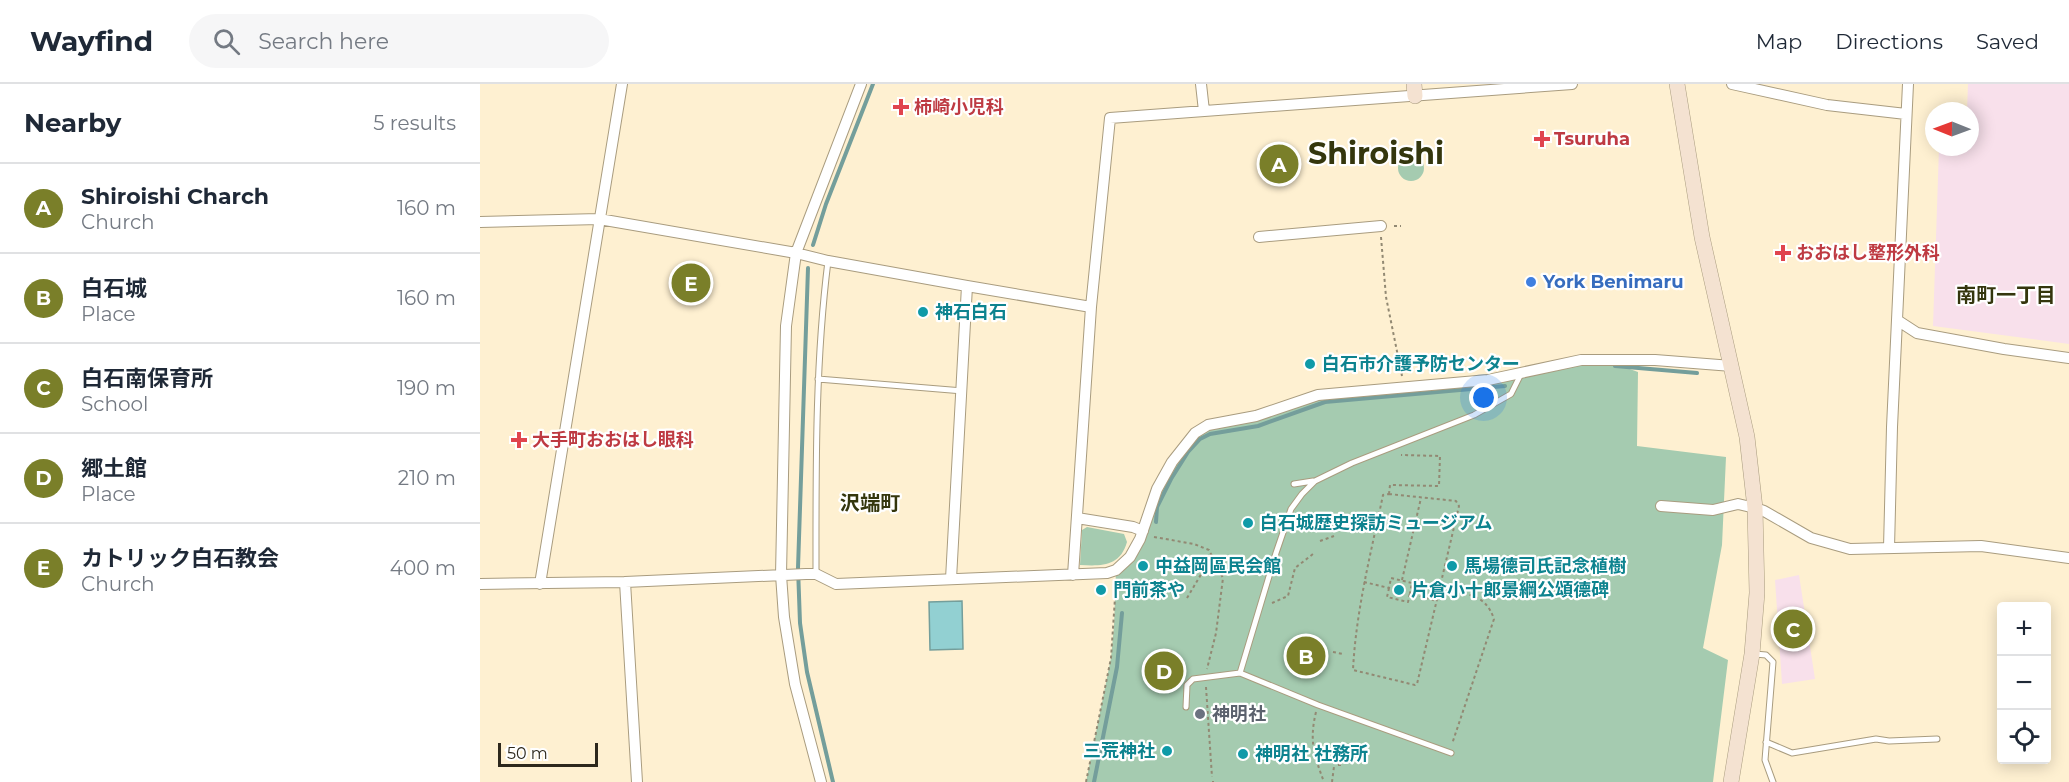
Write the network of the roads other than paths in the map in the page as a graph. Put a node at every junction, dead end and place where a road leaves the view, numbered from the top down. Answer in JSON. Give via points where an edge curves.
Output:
{"nodes":[{"id":1,"x":622,"y":84,"type":"edge"},
{"id":2,"x":861,"y":84,"type":"edge"},
{"id":3,"x":1201,"y":84,"type":"edge"},
{"id":4,"x":1572,"y":84,"type":"edge"},
{"id":5,"x":1677,"y":84,"type":"edge"},
{"id":6,"x":1732,"y":84,"type":"edge"},
{"id":7,"x":1908,"y":84,"type":"edge"},
{"id":8,"x":1415,"y":90,"type":"edge"},
{"id":9,"x":1204,"y":111,"type":"junction"},
{"id":10,"x":1906,"y":114,"type":"junction"},
{"id":11,"x":599,"y":219,"type":"junction"},
{"id":12,"x":480,"y":222,"type":"edge"},
{"id":13,"x":1381,"y":226,"type":"road end"},
{"id":14,"x":1259,"y":237,"type":"dead end"},
{"id":15,"x":796,"y":253,"type":"junction"},
{"id":16,"x":828,"y":261,"type":"junction"},
{"id":17,"x":967,"y":286,"type":"junction"},
{"id":18,"x":1091,"y":307,"type":"junction"},
{"id":19,"x":1897,"y":320,"type":"junction"},
{"id":20,"x":2069,"y":358,"type":"edge"},
{"id":21,"x":1732,"y":366,"type":"junction"},
{"id":22,"x":1522,"y":373,"type":"junction"},
{"id":23,"x":819,"y":379,"type":"junction"},
{"id":24,"x":963,"y":391,"type":"junction"},
{"id":25,"x":1315,"y":481,"type":"junction"},
{"id":26,"x":1294,"y":484,"type":"dead end"},
{"id":27,"x":1661,"y":506,"type":"dead end"},
{"id":28,"x":1755,"y":508,"type":"junction"},
{"id":29,"x":1077,"y":518,"type":"junction"},
{"id":30,"x":1143,"y":531,"type":"junction"},
{"id":31,"x":1888,"y":548,"type":"junction"},
{"id":32,"x":2069,"y":558,"type":"edge"},
{"id":33,"x":811,"y":574,"type":"junction"},
{"id":34,"x":784,"y":575,"type":"junction"},
{"id":35,"x":1073,"y":575,"type":"junction"},
{"id":36,"x":951,"y":579,"type":"junction"},
{"id":37,"x":625,"y":582,"type":"junction"},
{"id":38,"x":480,"y":584,"type":"edge"},
{"id":39,"x":540,"y":584,"type":"junction"},
{"id":40,"x":1752,"y":654,"type":"junction"},
{"id":41,"x":1240,"y":673,"type":"junction"},
{"id":42,"x":1186,"y":707,"type":"dead end"},
{"id":43,"x":1937,"y":740,"type":"dead end"},
{"id":44,"x":1766,"y":742,"type":"junction"},
{"id":45,"x":1451,"y":753,"type":"dead end"},
{"id":46,"x":637,"y":782,"type":"edge"},
{"id":47,"x":821,"y":782,"type":"edge"},
{"id":48,"x":1731,"y":782,"type":"edge"},
{"id":49,"x":1773,"y":782,"type":"edge"}],
"edges":[{"from":1,"to":11,"type":"street"},
{"from":2,"to":15,"type":"street"},
{"from":3,"to":9,"type":"street"},
{"from":4,"to":8,"type":"street"},
{"from":5,"to":21,"type":"street","via":[[1702,237]]},
{"from":6,"to":10,"type":"street","via":[[1827,105]]},
{"from":7,"to":10,"type":"street"},
{"from":8,"to":9,"type":"street"},
{"from":9,"to":18,"type":"street","via":[[1110,118]]},
{"from":10,"to":19,"type":"street"},
{"from":11,"to":12,"type":"street"},
{"from":11,"to":15,"type":"street"},
{"from":11,"to":39,"type":"street"},
{"from":13,"to":14,"type":"street"},
{"from":15,"to":16,"type":"street"},
{"from":15,"to":34,"type":"street","via":[[786,326]]},
{"from":16,"to":17,"type":"street"},
{"from":16,"to":23,"type":"lane"},
{"from":17,"to":18,"type":"street"},
{"from":17,"to":24,"type":"street"},
{"from":18,"to":29,"type":"street"},
{"from":19,"to":20,"type":"street","via":[[1917,333]]},
{"from":19,"to":31,"type":"street"},
{"from":21,"to":22,"type":"street","via":[[1602,359]]},
{"from":21,"to":28,"type":"street","via":[[1747,437]]},
{"from":22,"to":25,"type":"lane","via":[[1511,394],[1474,415]]},
{"from":22,"to":30,"type":"street","via":[[1488,380],[1318,395],[1256,416],[1200,428],[1162,480]]},
{"from":23,"to":24,"type":"lane"},
{"from":23,"to":33,"type":"lane"},
{"from":24,"to":36,"type":"street"},
{"from":25,"to":26,"type":"lane"},
{"from":25,"to":41,"type":"lane","via":[[1292,509]]},
{"from":27,"to":28,"type":"street","via":[[1713,510],[1738,504]]},
{"from":28,"to":31,"type":"street","via":[[1811,538],[1850,549]]},
{"from":28,"to":40,"type":"street"},
{"from":29,"to":30,"type":"street"},
{"from":29,"to":35,"type":"street"},
{"from":30,"to":35,"type":"street","via":[[1130,557],[1116,570]]},
{"from":31,"to":32,"type":"street","via":[[1981,546]]},
{"from":33,"to":34,"type":"street"},
{"from":33,"to":36,"type":"street","via":[[836,584]]},
{"from":34,"to":37,"type":"street"},
{"from":34,"to":47,"type":"street","via":[[784,617],[795,684]]},
{"from":35,"to":36,"type":"street"},
{"from":37,"to":39,"type":"street"},
{"from":37,"to":46,"type":"street"},
{"from":38,"to":39,"type":"street"},
{"from":40,"to":44,"type":"lane","via":[[1766,656],[1773,662]]},
{"from":40,"to":48,"type":"street"},
{"from":41,"to":42,"type":"lane","via":[[1193,679],[1187,685]]},
{"from":41,"to":45,"type":"lane"},
{"from":43,"to":44,"type":"lane","via":[[1876,739],[1792,753]]},
{"from":44,"to":49,"type":"lane","via":[[1765,760]]}]}
